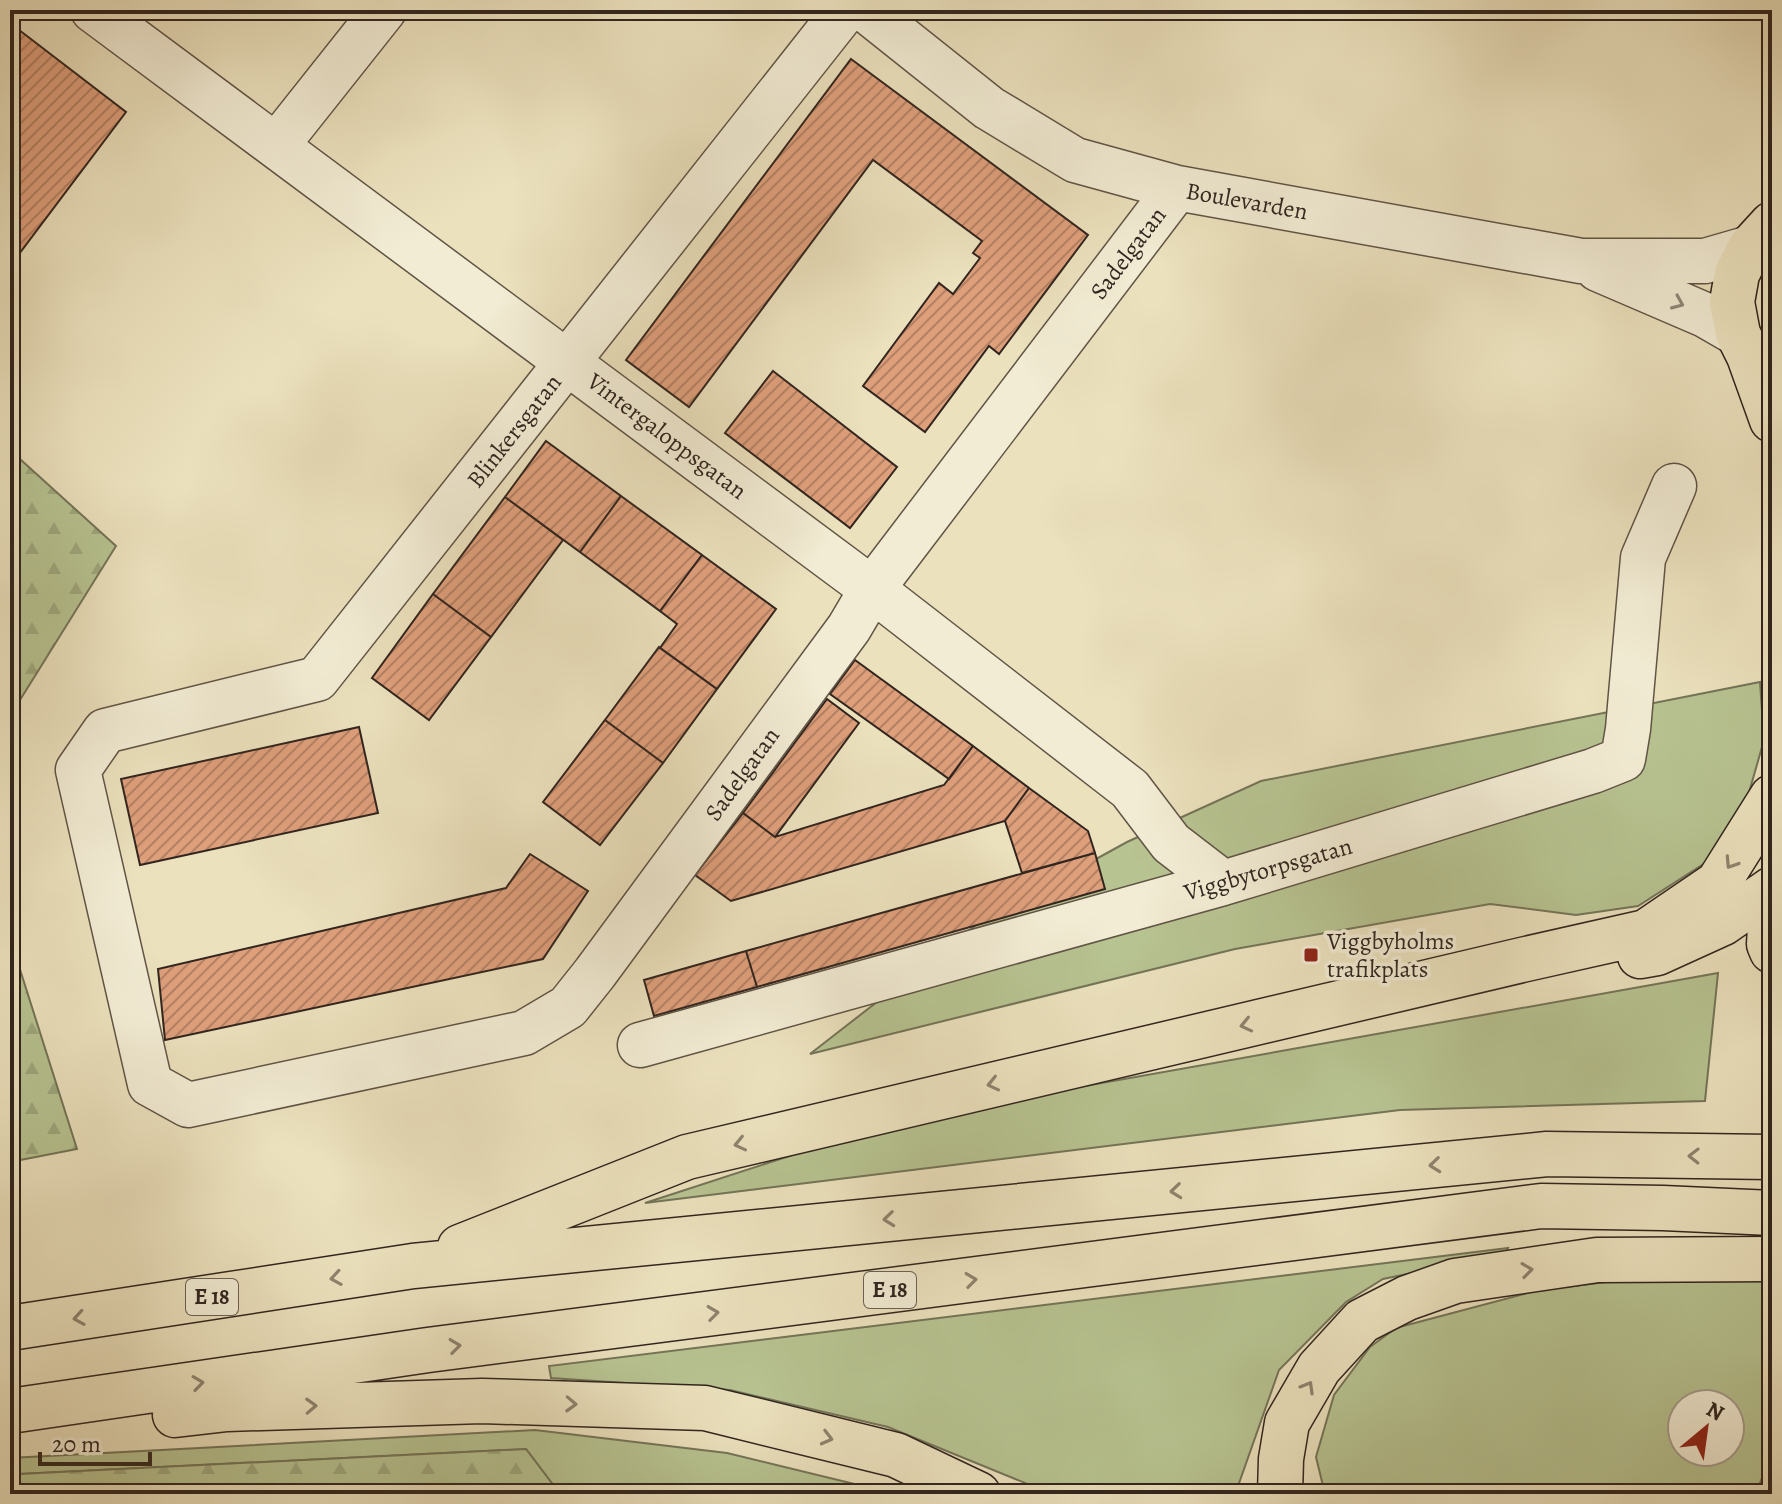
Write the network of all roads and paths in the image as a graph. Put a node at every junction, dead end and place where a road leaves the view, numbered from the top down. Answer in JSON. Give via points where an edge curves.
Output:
{"nodes":[{"id":1,"x":93,"y":10,"type":"edge"},
{"id":2,"x":384,"y":10,"type":"edge"},
{"id":3,"x":845,"y":10,"type":"edge"},
{"id":4,"x":866,"y":10,"type":"edge"},
{"id":5,"x":276,"y":146,"type":"junction"},
{"id":6,"x":1177,"y":188,"type":"junction"},
{"id":7,"x":1766,"y":232,"type":"edge"},
{"id":8,"x":1581,"y":261,"type":"junction"},
{"id":9,"x":1753,"y":356,"type":"edge"},
{"id":10,"x":568,"y":362,"type":"junction"},
{"id":11,"x":1772,"y":420,"type":"edge"},
{"id":12,"x":1674,"y":486,"type":"dead end"},
{"id":13,"x":872,"y":589,"type":"junction"},
{"id":14,"x":1772,"y":797,"type":"edge"},
{"id":15,"x":1223,"y":883,"type":"junction"},
{"id":16,"x":1772,"y":889,"type":"edge"},
{"id":17,"x":1772,"y":896,"type":"edge"},
{"id":18,"x":1772,"y":951,"type":"edge"},
{"id":19,"x":1322,"y":1007,"type":"junction"},
{"id":20,"x":640,"y":1045,"type":"dead end"},
{"id":21,"x":150,"y":1084,"type":"joint"},
{"id":22,"x":1772,"y":1157,"type":"edge"},
{"id":23,"x":1772,"y":1213,"type":"edge"},
{"id":24,"x":1772,"y":1259,"type":"edge"},
{"id":25,"x":413,"y":1266,"type":"junction"},
{"id":26,"x":10,"y":1328,"type":"edge"},
{"id":27,"x":10,"y":1411,"type":"edge"},
{"id":28,"x":10,"y":1433,"type":"edge"},
{"id":29,"x":1282,"y":1482,"type":"edge"},
{"id":30,"x":978,"y":1494,"type":"edge"}],
"edges":[{"from":1,"to":5,"type":"street","name":"Vintergaloppsgatan"},
{"from":2,"to":5,"type":"street"},
{"from":3,"to":10,"type":"street","name":"Blinkersgatan"},
{"from":4,"to":6,"type":"street","name":"Boulevarden","via":[[989,108],[1075,160]]},
{"from":5,"to":10,"type":"street","name":"Vintergaloppsgatan"},
{"from":6,"to":8,"type":"street","name":"Boulevarden"},
{"from":6,"to":13,"type":"street","name":"Sadelgatan"},
{"from":7,"to":8,"type":"street","name":"Boulevarden","via":[[1705,261]]},
{"from":7,"to":9,"type":"main road","via":[[1737,274],[1732,302]]},
{"from":8,"to":9,"type":"street","name":"Boulevarden","one_way":true,"via":[[1705,315]]},
{"from":9,"to":11,"type":"main road"},
{"from":10,"to":13,"type":"street","name":"Vintergaloppsgatan"},
{"from":10,"to":21,"type":"street","name":"Blinkersgatan","via":[[317,679],[105,731],[78,770]]},
{"from":12,"to":15,"type":"street","name":"Viggbytorpsgatan","via":[[1643,558],[1623,759]]},
{"from":13,"to":15,"type":"street","name":"Vintergaloppsgatan","via":[[1130,789],[1171,843]]},
{"from":13,"to":21,"type":"street","name":"Sadelgatan","via":[[849,628],[568,1007],[524,1033],[188,1105]]},
{"from":14,"to":19,"type":"main road","one_way":true,"via":[[1718,883],[1646,932]]},
{"from":15,"to":20,"type":"street","name":"Viggbytorpsgatan"},
{"from":16,"to":19,"type":"main road","via":[[1723,923],[1657,953],[1528,979]]},
{"from":17,"to":18,"type":"main road"},
{"from":19,"to":25,"type":"main road","one_way":true,"via":[[687,1157]]},
{"from":22,"to":25,"type":"main road","number":"E 18","one_way":true,"via":[[1547,1154]]},
{"from":27,"to":23,"type":"main road","number":"E 18","one_way":true,"via":[[428,1350],[1541,1206]]},
{"from":29,"to":24,"type":"main road","one_way":true,"via":[[1287,1423],[1319,1368],[1362,1321],[1407,1298],[1455,1281],[1597,1260]]},
{"from":25,"to":26,"type":"main road","number":"E 18","one_way":true},
{"from":28,"to":30,"type":"main road","one_way":true,"via":[[243,1409],[482,1401],[705,1408],[896,1455]]}]}
